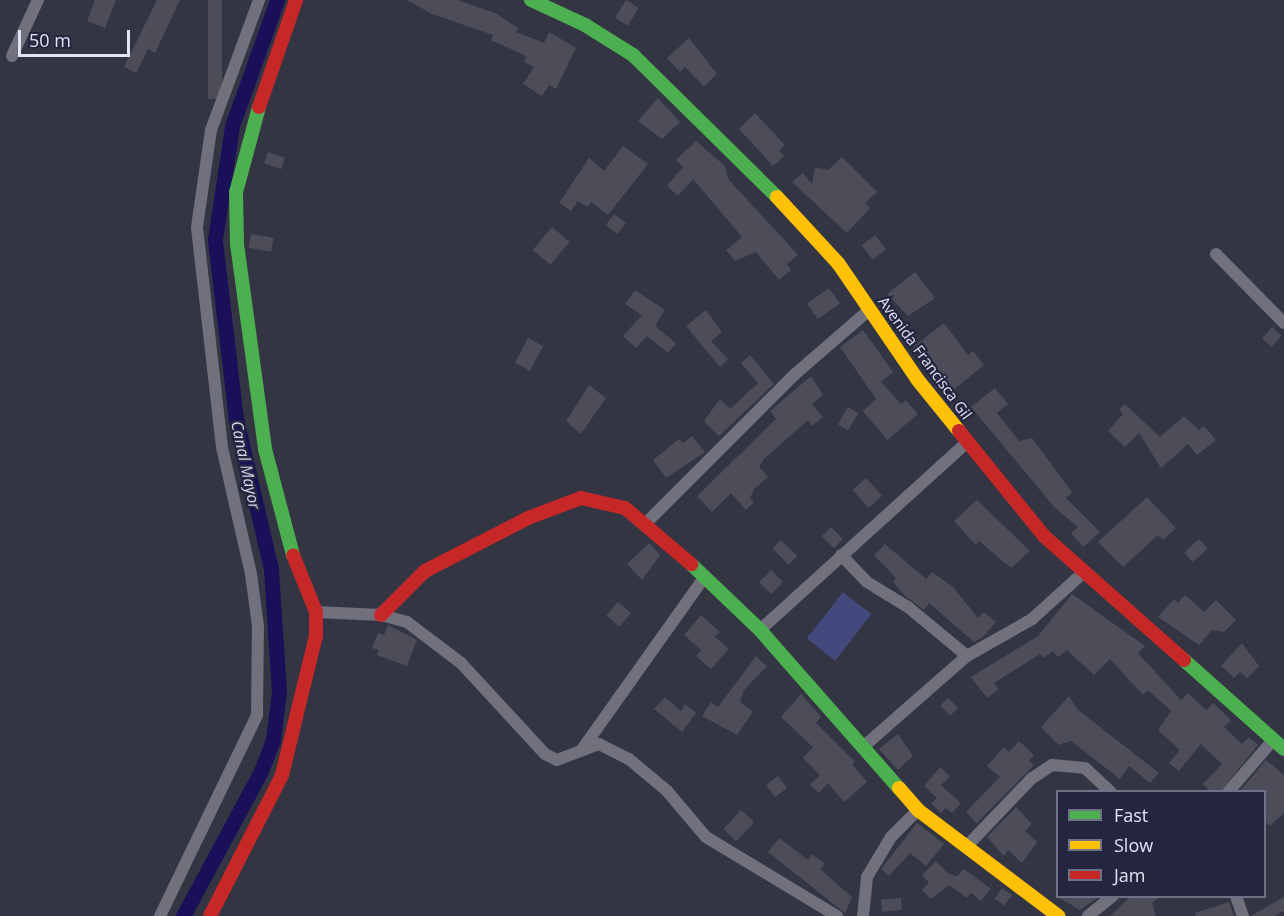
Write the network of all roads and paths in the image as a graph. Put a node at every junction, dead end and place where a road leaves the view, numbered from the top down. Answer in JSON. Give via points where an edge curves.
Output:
{"nodes":[{"id":1,"x":38,"y":0,"type":"edge"},
{"id":2,"x":259,"y":0,"type":"edge"},
{"id":3,"x":296,"y":0,"type":"edge"},
{"id":4,"x":531,"y":0,"type":"edge"},
{"id":5,"x":12,"y":56,"type":"dead end"},
{"id":6,"x":1216,"y":254,"type":"dead end"},
{"id":7,"x":870,"y":310,"type":"junction"},
{"id":8,"x":1284,"y":323,"type":"edge"},
{"id":9,"x":966,"y":443,"type":"junction"},
{"id":10,"x":647,"y":522,"type":"junction"},
{"id":11,"x":841,"y":555,"type":"junction"},
{"id":12,"x":1083,"y":573,"type":"junction"},
{"id":13,"x":704,"y":578,"type":"junction"},
{"id":14,"x":316,"y":612,"type":"junction"},
{"id":15,"x":381,"y":615,"type":"junction"},
{"id":16,"x":760,"y":630,"type":"junction"},
{"id":17,"x":967,"y":656,"type":"junction"},
{"id":18,"x":1279,"y":744,"type":"edge"},
{"id":19,"x":863,"y":747,"type":"junction"},
{"id":20,"x":583,"y":748,"type":"junction"},
{"id":21,"x":1109,"y":790,"type":"edge"},
{"id":22,"x":1230,"y":790,"type":"edge"},
{"id":23,"x":918,"y":810,"type":"junction"},
{"id":24,"x":966,"y":847,"type":"junction"},
{"id":25,"x":1112,"y":898,"type":"edge"},
{"id":26,"x":1236,"y":898,"type":"edge"},
{"id":27,"x":160,"y":916,"type":"edge"},
{"id":28,"x":210,"y":916,"type":"edge"},
{"id":29,"x":837,"y":916,"type":"edge"},
{"id":30,"x":863,"y":916,"type":"edge"},
{"id":31,"x":1058,"y":916,"type":"edge"},
{"id":32,"x":1088,"y":916,"type":"edge"},
{"id":33,"x":1243,"y":916,"type":"edge"}],
"edges":[{"from":1,"to":5,"type":"street"},
{"from":2,"to":27,"type":"street","via":[[211,130],[197,227],[222,447],[254,595],[258,706],[247,743]]},
{"from":3,"to":14,"type":"street","via":[[242,158],[236,192],[237,243],[265,449],[287,539]]},
{"from":4,"to":7,"type":"street","name":"Avenida Francisca Gil","via":[[585,25],[649,69],[795,215],[838,263]]},
{"from":6,"to":8,"type":"street"},
{"from":7,"to":9,"type":"street","name":"Avenida Francisca Gil"},
{"from":7,"to":10,"type":"street","via":[[794,375]]},
{"from":9,"to":11,"type":"street"},
{"from":9,"to":12,"type":"street","name":"Avenida Francisca Gil","via":[[1044,536]]},
{"from":10,"to":13,"type":"street"},
{"from":10,"to":15,"type":"street","via":[[625,508],[580,498],[454,554],[425,571]]},
{"from":11,"to":16,"type":"street"},
{"from":11,"to":17,"type":"street","via":[[867,582],[908,607]]},
{"from":12,"to":17,"type":"street","via":[[1032,619]]},
{"from":12,"to":18,"type":"street","name":"Avenida Francisca Gil"},
{"from":13,"to":16,"type":"street"},
{"from":13,"to":20,"type":"street"},
{"from":14,"to":15,"type":"street"},
{"from":14,"to":28,"type":"street","via":[[316,636],[282,775]]},
{"from":15,"to":20,"type":"street","via":[[407,622],[461,663],[545,754],[557,760]]},
{"from":16,"to":19,"type":"street"},
{"from":17,"to":19,"type":"street"},
{"from":18,"to":22,"type":"street"},
{"from":19,"to":23,"type":"street"},
{"from":20,"to":29,"type":"street","via":[[599,744],[629,759],[667,790],[706,837]]},
{"from":21,"to":24,"type":"street","via":[[1085,768],[1052,765],[1031,779]]},
{"from":23,"to":24,"type":"street"},
{"from":23,"to":30,"type":"street","via":[[891,837],[867,877]]},
{"from":24,"to":31,"type":"street"},
{"from":25,"to":32,"type":"street"},
{"from":26,"to":33,"type":"street"}]}
